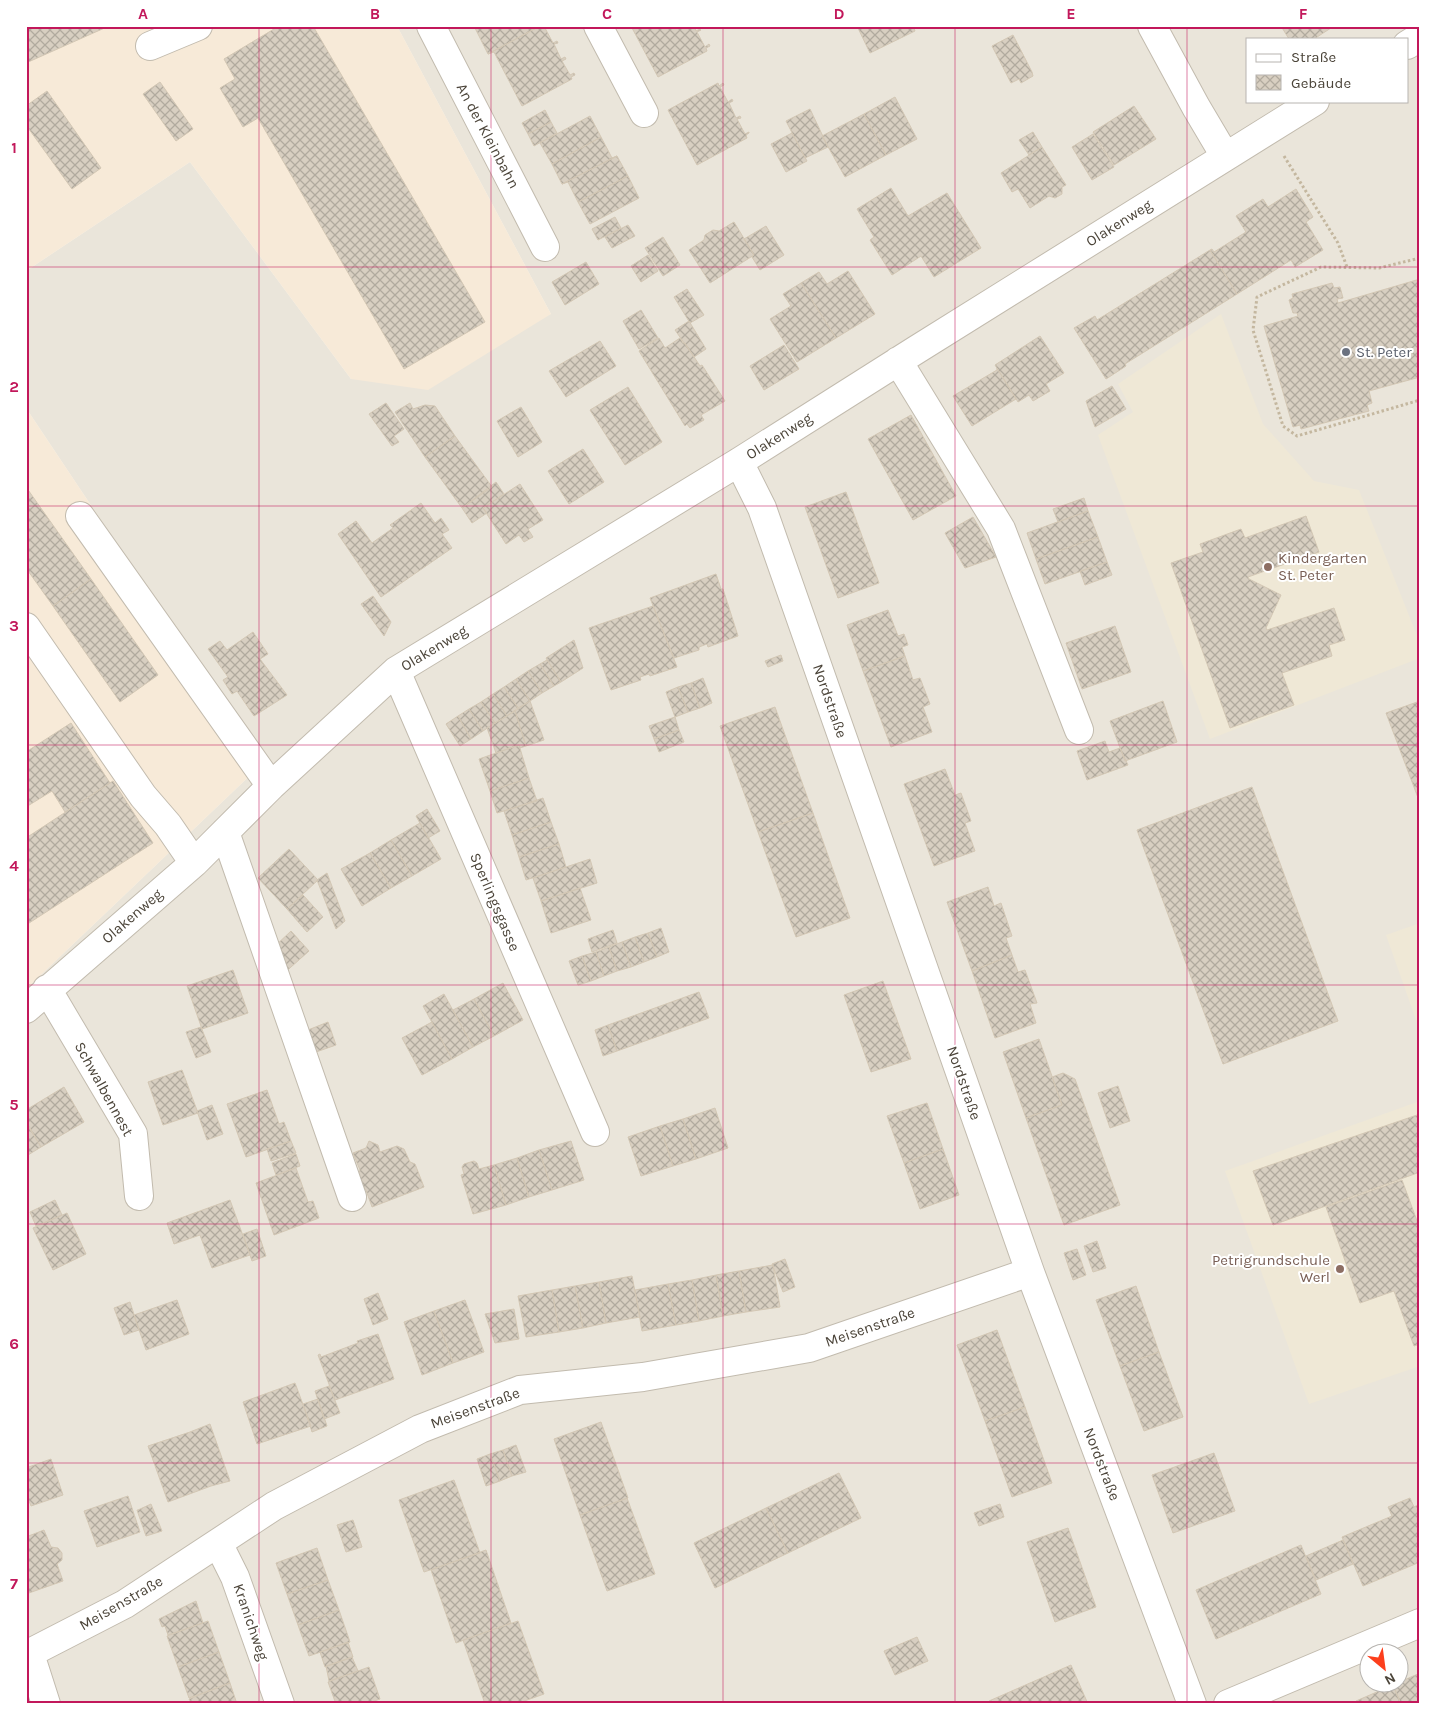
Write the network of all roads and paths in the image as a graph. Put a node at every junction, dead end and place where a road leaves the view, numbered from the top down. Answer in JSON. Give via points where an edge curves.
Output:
{"nodes":[{"id":1,"x":198,"y":26,"type":"edge"},
{"id":2,"x":431,"y":26,"type":"edge"},
{"id":3,"x":598,"y":26,"type":"edge"},
{"id":4,"x":1152,"y":26,"type":"edge"},
{"id":5,"x":1420,"y":37,"type":"edge"},
{"id":6,"x":1408,"y":44,"type":"edge"},
{"id":7,"x":150,"y":46,"type":"dead end"},
{"id":8,"x":1313,"y":102,"type":"edge"},
{"id":9,"x":644,"y":113,"type":"dead end"},
{"id":10,"x":1268,"y":130,"type":"junction"},
{"id":11,"x":1225,"y":156,"type":"junction"},
{"id":12,"x":545,"y":246,"type":"dead end"},
{"id":13,"x":1420,"y":258,"type":"edge"},
{"id":14,"x":1347,"y":267,"type":"junction"},
{"id":15,"x":898,"y":361,"type":"junction"},
{"id":16,"x":1420,"y":400,"type":"edge"},
{"id":17,"x":738,"y":462,"type":"junction"},
{"id":18,"x":80,"y":516,"type":"dead end"},
{"id":19,"x":26,"y":627,"type":"edge"},
{"id":20,"x":396,"y":671,"type":"junction"},
{"id":21,"x":1079,"y":730,"type":"dead end"},
{"id":22,"x":271,"y":786,"type":"junction"},
{"id":23,"x":225,"y":832,"type":"junction"},
{"id":24,"x":194,"y":863,"type":"junction"},
{"id":25,"x":48,"y":990,"type":"junction"},
{"id":26,"x":26,"y":1009,"type":"edge"},
{"id":27,"x":594,"y":1132,"type":"dead end"},
{"id":28,"x":139,"y":1196,"type":"dead end"},
{"id":29,"x":352,"y":1197,"type":"dead end"},
{"id":30,"x":1030,"y":1272,"type":"junction"},
{"id":31,"x":218,"y":1543,"type":"junction"},
{"id":32,"x":1420,"y":1623,"type":"edge"},
{"id":33,"x":28,"y":1654,"type":"edge"},
{"id":34,"x":46,"y":1704,"type":"edge"},
{"id":35,"x":280,"y":1704,"type":"edge"},
{"id":36,"x":1192,"y":1704,"type":"edge"},
{"id":37,"x":1228,"y":1704,"type":"edge"}],
"edges":[{"from":1,"to":7,"type":"street"},
{"from":2,"to":12,"type":"street","name":"An der Kleinbahn"},
{"from":3,"to":9,"type":"street"},
{"from":4,"to":11,"type":"street"},
{"from":5,"to":6,"type":"street"},
{"from":8,"to":10,"type":"street","name":"Olakenweg"},
{"from":10,"to":11,"type":"street","name":"Olakenweg"},
{"from":10,"to":14,"type":"path","via":[[1338,243]]},
{"from":11,"to":15,"type":"street","name":"Olakenweg"},
{"from":13,"to":14,"type":"path","via":[[1379,268]]},
{"from":14,"to":16,"type":"path","via":[[1321,267],[1257,297],[1253,330],[1283,426],[1297,436]]},
{"from":15,"to":17,"type":"street","name":"Olakenweg"},
{"from":15,"to":21,"type":"street","via":[[1001,529]]},
{"from":17,"to":20,"type":"street","name":"Olakenweg"},
{"from":17,"to":30,"type":"street","name":"Nordstraße","via":[[762,508]]},
{"from":18,"to":22,"type":"street"},
{"from":19,"to":24,"type":"street","via":[[143,796]]},
{"from":20,"to":22,"type":"street","name":"Olakenweg"},
{"from":20,"to":27,"type":"street","name":"Sperlingsgasse"},
{"from":22,"to":23,"type":"street","name":"Olakenweg"},
{"from":23,"to":24,"type":"street","name":"Olakenweg"},
{"from":23,"to":29,"type":"street"},
{"from":24,"to":25,"type":"street","name":"Olakenweg"},
{"from":25,"to":26,"type":"street","name":"Olakenweg"},
{"from":25,"to":28,"type":"street","name":"Schwalbennest","via":[[133,1134]]},
{"from":30,"to":31,"type":"street","name":"Meisenstraße","via":[[809,1348],[643,1377],[520,1390],[420,1429],[274,1506]]},
{"from":30,"to":36,"type":"street","name":"Nordstraße"},
{"from":31,"to":33,"type":"street","name":"Meisenstraße","via":[[125,1604]]},
{"from":31,"to":35,"type":"street","name":"Kranichweg","via":[[235,1577]]},
{"from":32,"to":37,"type":"street"},
{"from":33,"to":34,"type":"street"}]}
